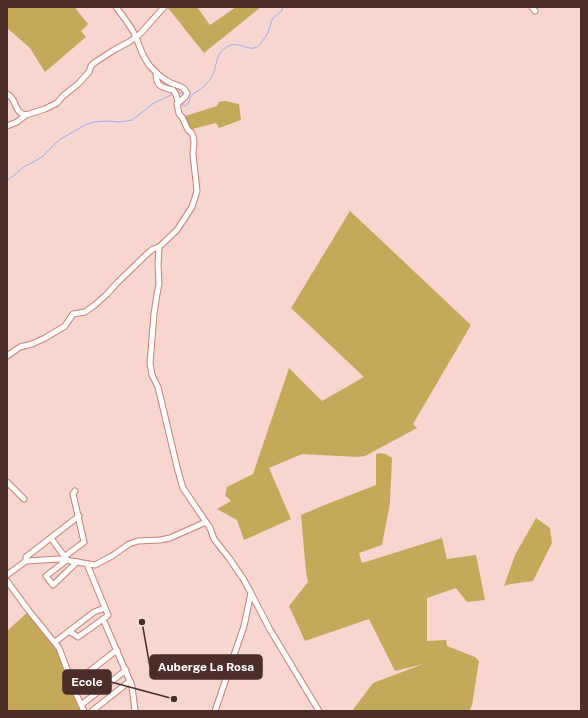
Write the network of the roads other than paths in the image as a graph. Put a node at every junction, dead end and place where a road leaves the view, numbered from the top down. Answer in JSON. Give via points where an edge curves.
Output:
{"nodes":[{"id":1,"x":116,"y":7,"type":"edge"},
{"id":2,"x":164,"y":7,"type":"edge"},
{"id":3,"x":135,"y":36,"type":"junction"},
{"id":4,"x":156,"y":72,"type":"junction"},
{"id":5,"x":7,"y":94,"type":"edge"},
{"id":6,"x":178,"y":103,"type":"junction"},
{"id":7,"x":26,"y":115,"type":"junction"},
{"id":8,"x":7,"y":126,"type":"edge"},
{"id":9,"x":159,"y":247,"type":"junction"},
{"id":10,"x":7,"y":356,"type":"edge"},
{"id":11,"x":7,"y":482,"type":"edge"},
{"id":12,"x":76,"y":491,"type":"dead end"},
{"id":13,"x":24,"y":499,"type":"dead end"},
{"id":14,"x":78,"y":516,"type":"junction"},
{"id":15,"x":206,"y":522,"type":"junction"},
{"id":16,"x":51,"y":538,"type":"junction"},
{"id":17,"x":66,"y":558,"type":"junction"},
{"id":18,"x":26,"y":561,"type":"junction"},
{"id":19,"x":77,"y":562,"type":"junction"},
{"id":20,"x":86,"y":564,"type":"junction"},
{"id":21,"x":7,"y":575,"type":"edge"},
{"id":22,"x":7,"y":581,"type":"edge"},
{"id":23,"x":251,"y":593,"type":"junction"},
{"id":24,"x":105,"y":608,"type":"junction"},
{"id":25,"x":103,"y":619,"type":"junction"},
{"id":26,"x":68,"y":631,"type":"junction"},
{"id":27,"x":55,"y":642,"type":"junction"},
{"id":28,"x":117,"y":650,"type":"junction"},
{"id":29,"x":126,"y":670,"type":"junction"},
{"id":30,"x":130,"y":681,"type":"junction"},
{"id":31,"x":73,"y":684,"type":"junction"},
{"id":32,"x":81,"y":705,"type":"junction"},
{"id":33,"x":134,"y":710,"type":"edge"},
{"id":34,"x":84,"y":711,"type":"edge"},
{"id":35,"x":92,"y":711,"type":"edge"},
{"id":36,"x":216,"y":711,"type":"edge"},
{"id":37,"x":319,"y":711,"type":"edge"}],
"edges":[{"from":1,"to":3,"type":"street"},
{"from":2,"to":3,"type":"street","via":[[140,34]]},
{"from":3,"to":4,"type":"street","via":[[145,60]]},
{"from":3,"to":7,"type":"street","via":[[94,63],[78,84],[57,103]]},
{"from":4,"to":6,"type":"street","via":[[158,85],[173,90]]},
{"from":4,"to":6,"type":"street","via":[[168,82],[185,88],[187,95]]},
{"from":5,"to":7,"type":"street","via":[[13,98],[20,112]]},
{"from":6,"to":9,"type":"street","via":[[179,114],[193,136],[197,191],[184,220]]},
{"from":7,"to":8,"type":"street","via":[[18,122]]},
{"from":9,"to":10,"type":"street","via":[[153,249],[91,308],[73,314],[65,326],[45,338],[20,347]]},
{"from":9,"to":15,"type":"street","via":[[160,284],[154,314],[151,372],[158,387],[180,481]]},
{"from":11,"to":13,"type":"street"},
{"from":12,"to":14,"type":"street","via":[[73,494]]},
{"from":14,"to":16,"type":"street"},
{"from":14,"to":17,"type":"street","via":[[84,542]]},
{"from":15,"to":20,"type":"street","via":[[170,538],[129,544],[95,565]]},
{"from":15,"to":23,"type":"street","via":[[214,539]]},
{"from":16,"to":17,"type":"street"},
{"from":16,"to":18,"type":"street","via":[[26,557]]},
{"from":17,"to":18,"type":"street"},
{"from":17,"to":19,"type":"street"},
{"from":17,"to":19,"type":"street","via":[[46,576],[53,585]]},
{"from":18,"to":21,"type":"street"},
{"from":19,"to":20,"type":"street"},
{"from":20,"to":24,"type":"street"},
{"from":22,"to":27,"type":"street"},
{"from":23,"to":36,"type":"street","via":[[244,626]]},
{"from":23,"to":37,"type":"street"},
{"from":24,"to":25,"type":"street","via":[[109,615]]},
{"from":24,"to":26,"type":"street","via":[[94,612]]},
{"from":25,"to":26,"type":"street","via":[[78,637]]},
{"from":25,"to":28,"type":"street"},
{"from":26,"to":27,"type":"street"},
{"from":27,"to":31,"type":"street","via":[[62,653]]},
{"from":28,"to":29,"type":"street"},
{"from":28,"to":31,"type":"street"},
{"from":29,"to":30,"type":"street"},
{"from":29,"to":32,"type":"street"},
{"from":30,"to":33,"type":"street"},
{"from":30,"to":35,"type":"street"},
{"from":31,"to":32,"type":"street"},
{"from":32,"to":34,"type":"street"}]}
